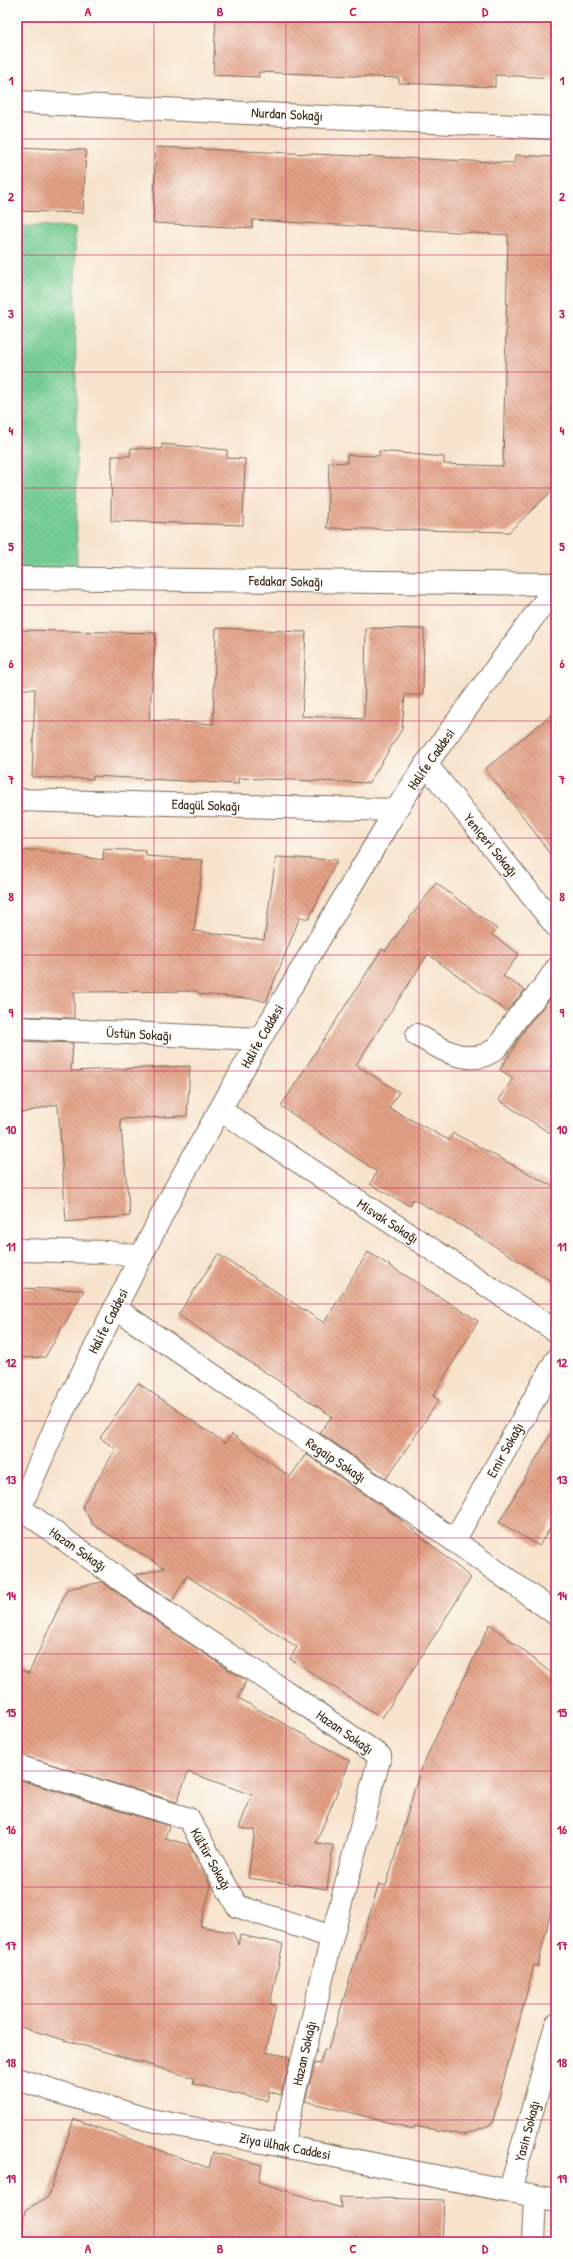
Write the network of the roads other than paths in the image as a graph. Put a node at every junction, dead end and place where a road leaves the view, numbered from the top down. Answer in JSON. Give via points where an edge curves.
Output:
{"nodes":[{"id":1,"x":17,"y":102,"type":"edge"},
{"id":2,"x":556,"y":128,"type":"edge"},
{"id":3,"x":17,"y":578,"type":"edge"},
{"id":4,"x":556,"y":585,"type":"edge"},
{"id":5,"x":426,"y":764,"type":"junction"},
{"id":6,"x":17,"y":800,"type":"edge"},
{"id":7,"x":396,"y":810,"type":"junction"},
{"id":8,"x":556,"y":926,"type":"edge"},
{"id":9,"x":556,"y":969,"type":"edge"},
{"id":10,"x":17,"y":1028,"type":"edge"},
{"id":11,"x":417,"y":1035,"type":"dead end"},
{"id":12,"x":260,"y":1039,"type":"junction"},
{"id":13,"x":220,"y":1110,"type":"junction"},
{"id":14,"x":17,"y":1250,"type":"edge"},
{"id":15,"x":141,"y":1257,"type":"junction"},
{"id":16,"x":115,"y":1308,"type":"junction"},
{"id":17,"x":556,"y":1331,"type":"edge"},
{"id":18,"x":556,"y":1360,"type":"edge"},
{"id":19,"x":18,"y":1510,"type":"edge"},
{"id":20,"x":454,"y":1541,"type":"junction"},
{"id":21,"x":556,"y":1614,"type":"edge"},
{"id":22,"x":17,"y":1766,"type":"edge"},
{"id":23,"x":332,"y":1937,"type":"junction"},
{"id":24,"x":556,"y":2024,"type":"edge"},
{"id":25,"x":17,"y":2079,"type":"edge"},
{"id":26,"x":282,"y":2146,"type":"junction"},
{"id":27,"x":510,"y":2190,"type":"junction"},
{"id":28,"x":535,"y":2197,"type":"junction"},
{"id":29,"x":556,"y":2200,"type":"edge"},
{"id":30,"x":533,"y":2242,"type":"edge"}],
"edges":[{"from":1,"to":2,"type":"street","name":"Nurdan Sokağı"},
{"from":3,"to":4,"type":"street","name":"Fedakar Sokağı"},
{"from":4,"to":5,"type":"street","name":"Halife Caddesi"},
{"from":5,"to":7,"type":"street","name":"Halife Caddesi"},
{"from":5,"to":8,"type":"street","name":"Yeniçeri Sokağı"},
{"from":6,"to":7,"type":"street","name":"Edagül Sokağı"},
{"from":7,"to":12,"type":"street","name":"Halife Caddesi"},
{"from":9,"to":11,"type":"street","via":[[495,1049],[489,1052],[476,1058],[467,1058],[433,1045]]},
{"from":10,"to":12,"type":"street","name":"Üstün Sokağı"},
{"from":12,"to":13,"type":"street","name":"Halife Caddesi"},
{"from":13,"to":15,"type":"street","name":"Halife Caddesi","via":[[175,1189]]},
{"from":13,"to":17,"type":"street","name":"Misvak Sokağı"},
{"from":14,"to":15,"type":"street","via":[[108,1252]]},
{"from":15,"to":16,"type":"street","name":"Halife Caddesi"},
{"from":16,"to":19,"type":"street","name":"Halife Caddesi","via":[[57,1423]]},
{"from":16,"to":20,"type":"street","name":"Regaip Sokağı"},
{"from":18,"to":20,"type":"street","name":"Emir Sokağı"},
{"from":19,"to":23,"type":"street","name":"Hazan Sokağı","via":[[191,1630],[380,1756]]},
{"from":20,"to":21,"type":"street","name":"Regaip Sokağı"},
{"from":22,"to":23,"type":"street","name":"Kültür Sokağı","via":[[189,1819],[237,1906]]},
{"from":23,"to":26,"type":"street","name":"Hazan Sokağı"},
{"from":24,"to":27,"type":"street","name":"Yasin Sokağı"},
{"from":25,"to":26,"type":"street","name":"Ziya ülhak Caddesi","via":[[146,2119]]},
{"from":26,"to":27,"type":"street","name":"Ziya ülhak Caddesi"},
{"from":27,"to":28,"type":"street","name":"Ziya ülhak Caddesi"},
{"from":28,"to":29,"type":"street","name":"Ziya ülhak Caddesi"},
{"from":28,"to":30,"type":"street"}]}
